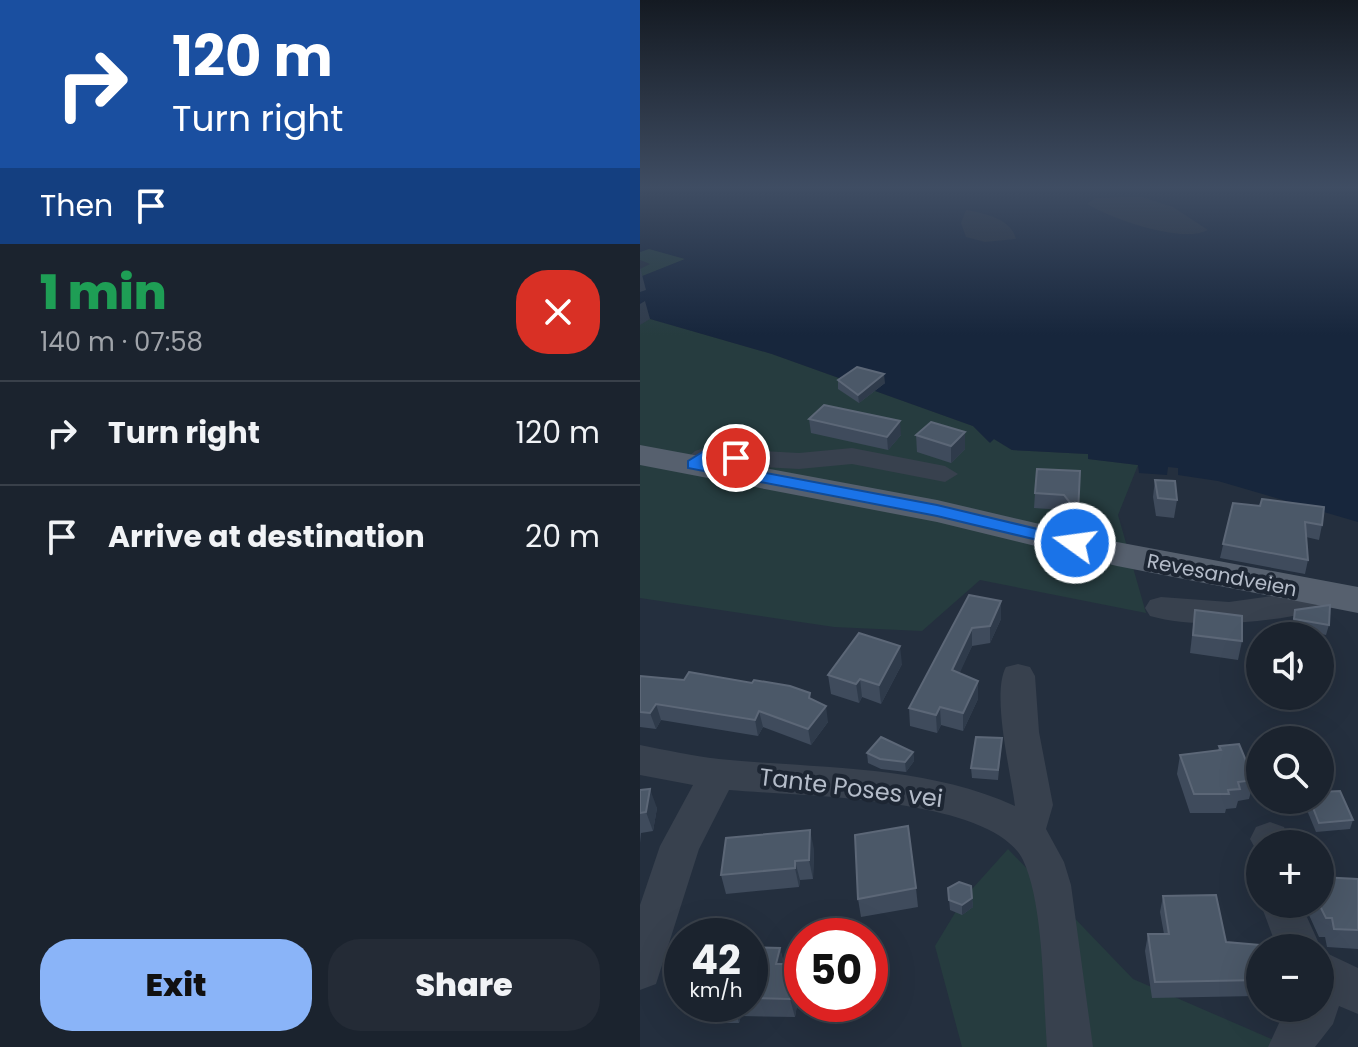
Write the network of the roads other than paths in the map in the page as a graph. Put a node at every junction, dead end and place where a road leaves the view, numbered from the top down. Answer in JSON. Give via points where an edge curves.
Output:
{"nodes":[{"id":1,"x":640,"y":455,"type":"edge"},
{"id":2,"x":694,"y":464,"type":"junction"},
{"id":3,"x":945,"y":474,"type":"dead end"},
{"id":4,"x":1346,"y":598,"type":"edge"},
{"id":5,"x":1161,"y":608,"type":"dead end"},
{"id":6,"x":1018,"y":676,"type":"dead end"},
{"id":7,"x":640,"y":760,"type":"edge"},
{"id":8,"x":719,"y":774,"type":"junction"},
{"id":9,"x":1025,"y":831,"type":"junction"},
{"id":10,"x":640,"y":969,"type":"edge"},
{"id":11,"x":1305,"y":1022,"type":"edge"},
{"id":12,"x":1070,"y":1047,"type":"edge"},
{"id":13,"x":1291,"y":1047,"type":"edge"}],
"edges":[{"from":1,"to":2,"type":"main road","name":"Revesandveien"},
{"from":2,"to":3,"type":"street","via":[[704,456],[799,461],[852,456]]},
{"from":2,"to":4,"type":"main road","name":"Revesandveien"},
{"from":4,"to":5,"type":"street","name":"Revesandveien","via":[[1229,613]]},
{"from":6,"to":9,"type":"street","via":[[1034,805]]},
{"from":7,"to":8,"type":"street","name":"Tante Poses vei"},
{"from":8,"to":9,"type":"street","name":"Tante Poses vei","via":[[919,793],[973,805]]},
{"from":8,"to":10,"type":"street","via":[[680,846]]},
{"from":9,"to":12,"type":"street","via":[[1045,867],[1060,943]]},
{"from":11,"to":13,"type":"street"}]}
